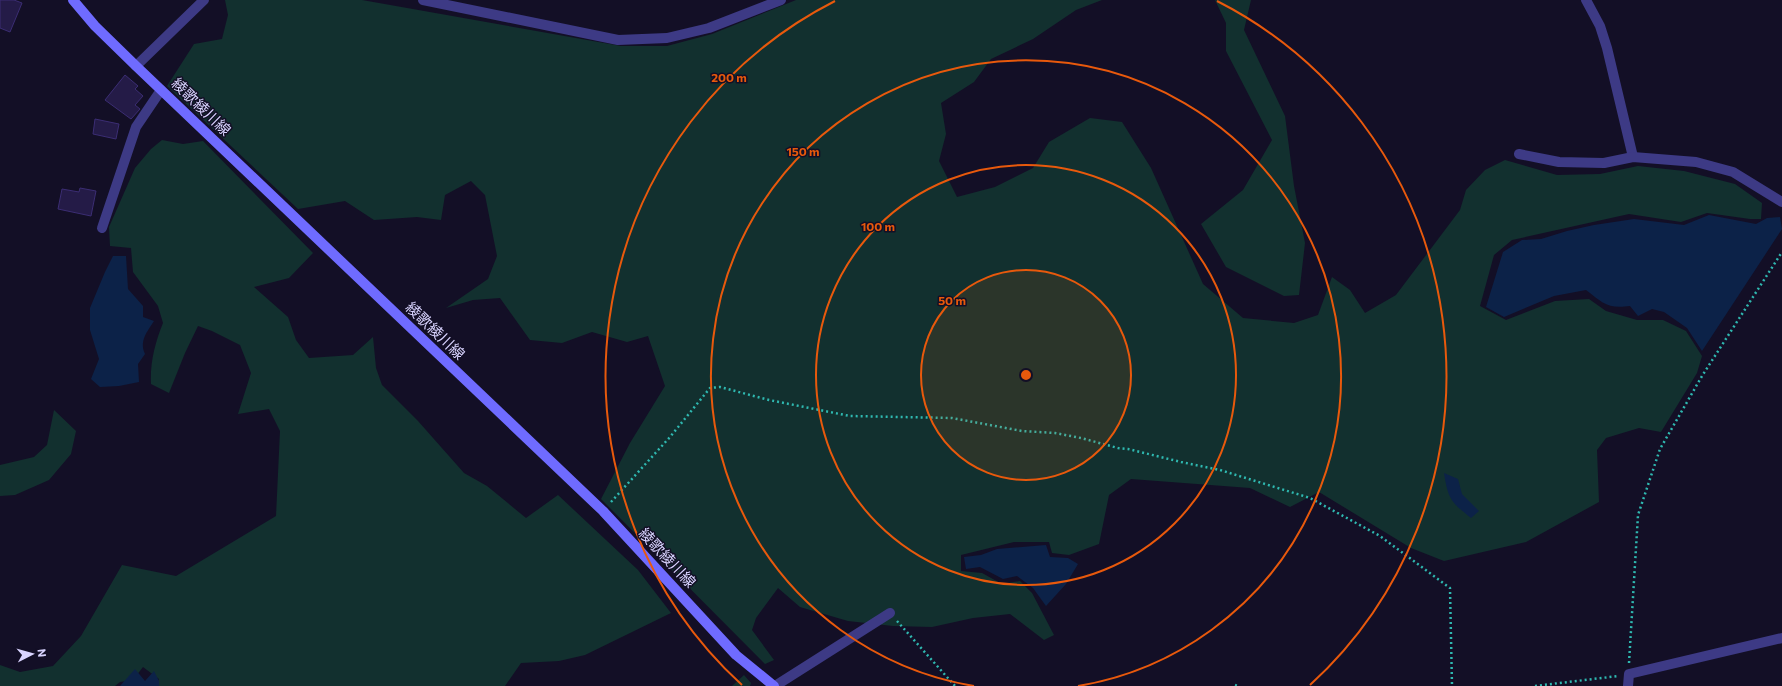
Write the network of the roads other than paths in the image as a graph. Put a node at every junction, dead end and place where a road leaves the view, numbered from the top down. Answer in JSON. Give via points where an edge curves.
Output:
{"nodes":[{"id":1,"x":73,"y":0,"type":"edge"},
{"id":2,"x":204,"y":0,"type":"edge"},
{"id":3,"x":423,"y":0,"type":"edge"},
{"id":4,"x":781,"y":0,"type":"edge"},
{"id":5,"x":1586,"y":0,"type":"edge"},
{"id":6,"x":136,"y":66,"type":"junction"},
{"id":7,"x":161,"y":90,"type":"junction"},
{"id":8,"x":1519,"y":154,"type":"dead end"},
{"id":9,"x":1633,"y":157,"type":"junction"},
{"id":10,"x":1782,"y":202,"type":"edge"},
{"id":11,"x":102,"y":228,"type":"dead end"},
{"id":12,"x":890,"y":613,"type":"road end"},
{"id":13,"x":1782,"y":638,"type":"edge"},
{"id":14,"x":775,"y":686,"type":"edge"},
{"id":15,"x":1628,"y":686,"type":"edge"}],
"edges":[{"from":1,"to":6,"type":"main road","name":"綾歌綾川線","via":[[95,26]]},
{"from":2,"to":6,"type":"street"},
{"from":3,"to":4,"type":"street","via":[[618,40],[667,38],[708,28]]},
{"from":5,"to":9,"type":"street","via":[[1600,26],[1607,48]]},
{"from":6,"to":7,"type":"main road","name":"綾歌綾川線"},
{"from":7,"to":11,"type":"street","via":[[136,127]]},
{"from":7,"to":14,"type":"main road","name":"綾歌綾川線","via":[[602,511],[736,655]]},
{"from":8,"to":9,"type":"street","via":[[1559,162],[1604,163]]},
{"from":9,"to":10,"type":"street","via":[[1696,162],[1733,172]]},
{"from":12,"to":14,"type":"street"},
{"from":13,"to":15,"type":"street","via":[[1629,674]]}]}
